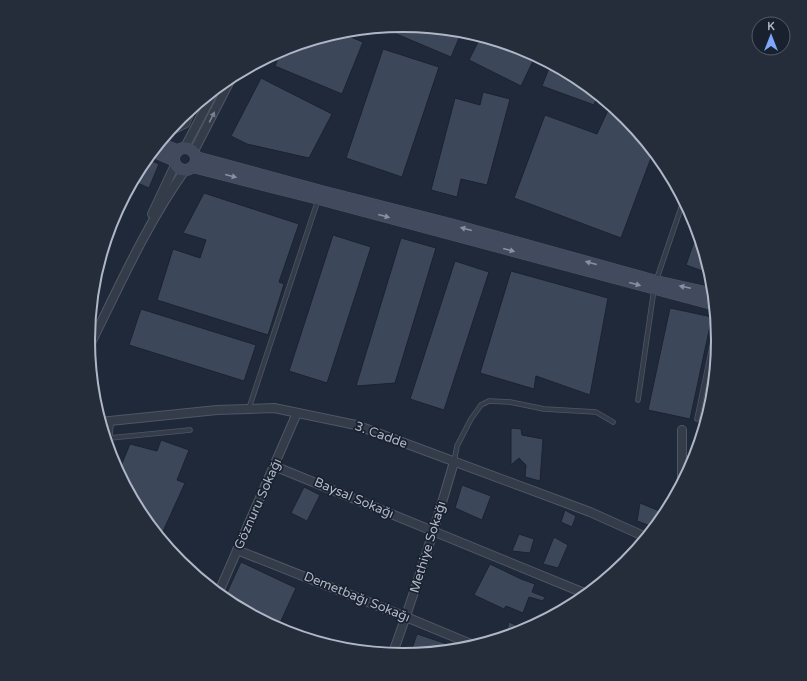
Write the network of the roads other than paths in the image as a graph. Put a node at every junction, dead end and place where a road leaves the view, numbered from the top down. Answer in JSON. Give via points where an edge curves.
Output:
{"nodes":[{"id":1,"x":225,"y":90,"type":"edge"},
{"id":2,"x":210,"y":100,"type":"edge"},
{"id":3,"x":190,"y":118,"type":"edge"},
{"id":4,"x":179,"y":129,"type":"edge"},
{"id":5,"x":165,"y":146,"type":"edge"},
{"id":6,"x":159,"y":153,"type":"edge"},
{"id":7,"x":185,"y":158,"type":"junction"},
{"id":8,"x":320,"y":195,"type":"junction"},
{"id":9,"x":681,"y":207,"type":"edge"},
{"id":10,"x":655,"y":285,"type":"junction"},
{"id":11,"x":708,"y":293,"type":"edge"},
{"id":12,"x":709,"y":303,"type":"edge"},
{"id":13,"x":95,"y":334,"type":"edge"},
{"id":14,"x":712,"y":349,"type":"edge"},
{"id":15,"x":638,"y":400,"type":"dead end"},
{"id":16,"x":249,"y":408,"type":"junction"},
{"id":17,"x":297,"y":413,"type":"junction"},
{"id":18,"x":697,"y":419,"type":"dead end"},
{"id":19,"x":106,"y":422,"type":"edge"},
{"id":20,"x":111,"y":422,"type":"junction"},
{"id":21,"x":612,"y":422,"type":"dead end"},
{"id":22,"x":190,"y":430,"type":"dead end"},
{"id":23,"x":682,"y":430,"type":"dead end"},
{"id":24,"x":110,"y":436,"type":"edge"},
{"id":25,"x":110,"y":438,"type":"edge"},
{"id":26,"x":454,"y":462,"type":"junction"},
{"id":27,"x":274,"y":466,"type":"junction"},
{"id":28,"x":682,"y":473,"type":"edge"},
{"id":29,"x":434,"y":531,"type":"junction"},
{"id":30,"x":642,"y":535,"type":"edge"},
{"id":31,"x":237,"y":550,"type":"junction"},
{"id":32,"x":220,"y":588,"type":"edge"},
{"id":33,"x":582,"y":592,"type":"edge"},
{"id":34,"x":406,"y":616,"type":"junction"},
{"id":35,"x":467,"y":642,"type":"edge"},
{"id":36,"x":394,"y":649,"type":"edge"}],
"edges":[{"from":7,"to":1,"type":"street","one_way":true},
{"from":2,"to":7,"type":"street"},
{"from":3,"to":4,"type":"lane","via":[[187,125]]},
{"from":5,"to":7,"type":"street"},
{"from":6,"to":7,"type":"street"},
{"from":7,"to":8,"type":"street"},
{"from":7,"to":13,"type":"street","via":[[155,205],[145,233]]},
{"from":8,"to":10,"type":"street"},
{"from":8,"to":16,"type":"lane"},
{"from":9,"to":10,"type":"lane"},
{"from":11,"to":10,"type":"street","one_way":true},
{"from":10,"to":12,"type":"street"},
{"from":10,"to":15,"type":"lane"},
{"from":14,"to":18,"type":"lane"},
{"from":16,"to":17,"type":"street","name":"3. Cadde","via":[[274,408]]},
{"from":16,"to":20,"type":"street","name":"3. Cadde"},
{"from":17,"to":26,"type":"street","name":"3. Cadde","via":[[356,425]]},
{"from":17,"to":27,"type":"street","name":"Göznuru Sokağı"},
{"from":19,"to":20,"type":"street","name":"3. Cadde"},
{"from":20,"to":24,"type":"lane"},
{"from":21,"to":26,"type":"lane","via":[[596,412],[544,409],[510,402],[489,401],[481,405],[471,419],[457,446]]},
{"from":22,"to":25,"type":"lane"},
{"from":23,"to":28,"type":"street"},
{"from":26,"to":29,"type":"street","name":"Methiye Sokağı"},
{"from":26,"to":30,"type":"street","name":"3. Cadde","via":[[590,512]]},
{"from":27,"to":29,"type":"street","name":"Baysal Sokağı"},
{"from":27,"to":31,"type":"street","name":"Göznuru Sokağı"},
{"from":29,"to":33,"type":"street","name":"Baysal Sokağı"},
{"from":29,"to":34,"type":"street","name":"Methiye Sokağı"},
{"from":31,"to":32,"type":"street","name":"Göznuru Sokağı"},
{"from":31,"to":34,"type":"street","name":"Demetbağı Sokağı"},
{"from":34,"to":35,"type":"street","name":"Demetbağı Sokağı"},
{"from":34,"to":36,"type":"street","name":"Methiye Sokağı"}]}
